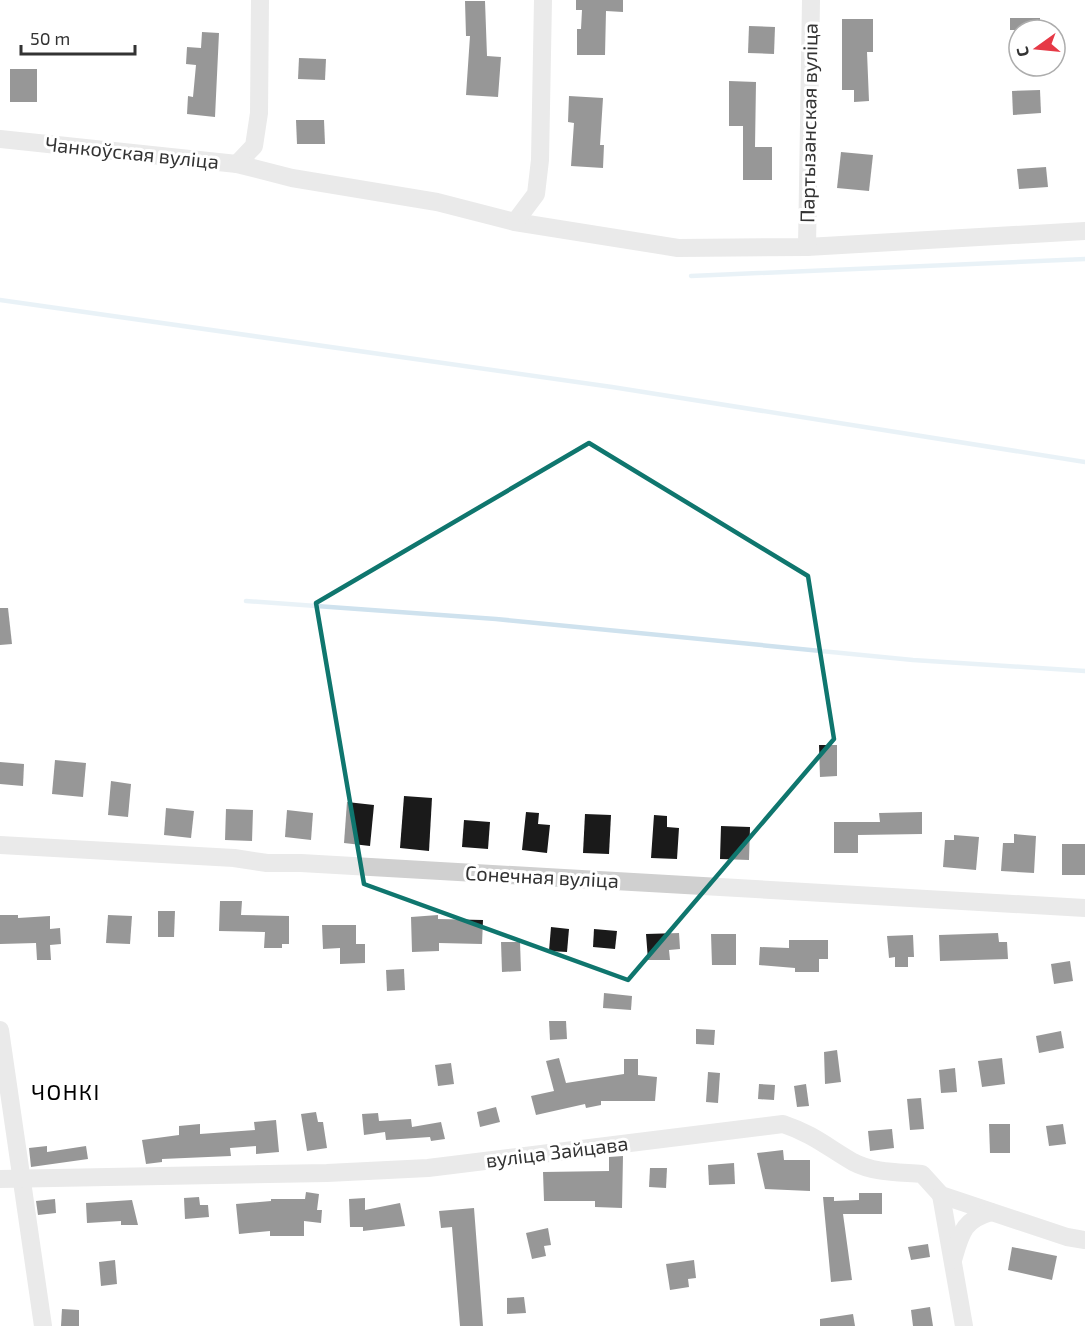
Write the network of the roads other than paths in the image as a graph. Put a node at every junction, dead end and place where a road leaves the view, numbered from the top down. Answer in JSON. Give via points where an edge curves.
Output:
{"nodes":[{"id":1,"x":260,"y":0,"type":"edge"},
{"id":2,"x":543,"y":0,"type":"edge"},
{"id":3,"x":811,"y":0,"type":"edge"},
{"id":4,"x":0,"y":139,"type":"edge"},
{"id":5,"x":237,"y":164,"type":"junction"},
{"id":6,"x":515,"y":222,"type":"junction"},
{"id":7,"x":1085,"y":231,"type":"edge"},
{"id":8,"x":807,"y":247,"type":"junction"},
{"id":9,"x":0,"y":845,"type":"edge"},
{"id":10,"x":1085,"y":908,"type":"edge"},
{"id":11,"x":0,"y":1030,"type":"edge"},
{"id":12,"x":0,"y":1179,"type":"edge"},
{"id":13,"x":23,"y":1179,"type":"junction"},
{"id":14,"x":941,"y":1195,"type":"junction"},
{"id":15,"x":992,"y":1212,"type":"junction"},
{"id":16,"x":1085,"y":1240,"type":"edge"},
{"id":17,"x":952,"y":1264,"type":"junction"},
{"id":18,"x":44,"y":1326,"type":"edge"},
{"id":19,"x":964,"y":1326,"type":"edge"}],
"edges":[{"from":1,"to":5,"type":"street","name":"Чанкоўская вуліца","via":[[256,135],[254,146]]},
{"from":2,"to":6,"type":"street","via":[[536,194]]},
{"from":3,"to":8,"type":"street","name":"Партызанская вуліца"},
{"from":4,"to":5,"type":"street","name":"Чанкоўская вуліца"},
{"from":5,"to":6,"type":"street","via":[[292,178],[437,202]]},
{"from":6,"to":8,"type":"street","via":[[678,248]]},
{"from":7,"to":8,"type":"street"},
{"from":9,"to":10,"type":"street","name":"Сонечная вуліца"},
{"from":11,"to":13,"type":"street"},
{"from":12,"to":13,"type":"street","name":"вуліца Зайцава"},
{"from":13,"to":14,"type":"street","name":"вуліца Зайцава","via":[[428,1168],[783,1124],[809,1133],[854,1162],[879,1171],[922,1174]]},
{"from":13,"to":18,"type":"street"},
{"from":14,"to":15,"type":"street","name":"вуліца Зайцава"},
{"from":14,"to":17,"type":"street"},
{"from":15,"to":16,"type":"street","name":"вуліца Зайцава"},
{"from":15,"to":17,"type":"street","via":[[973,1217],[961,1233]]},
{"from":17,"to":19,"type":"street"}]}
